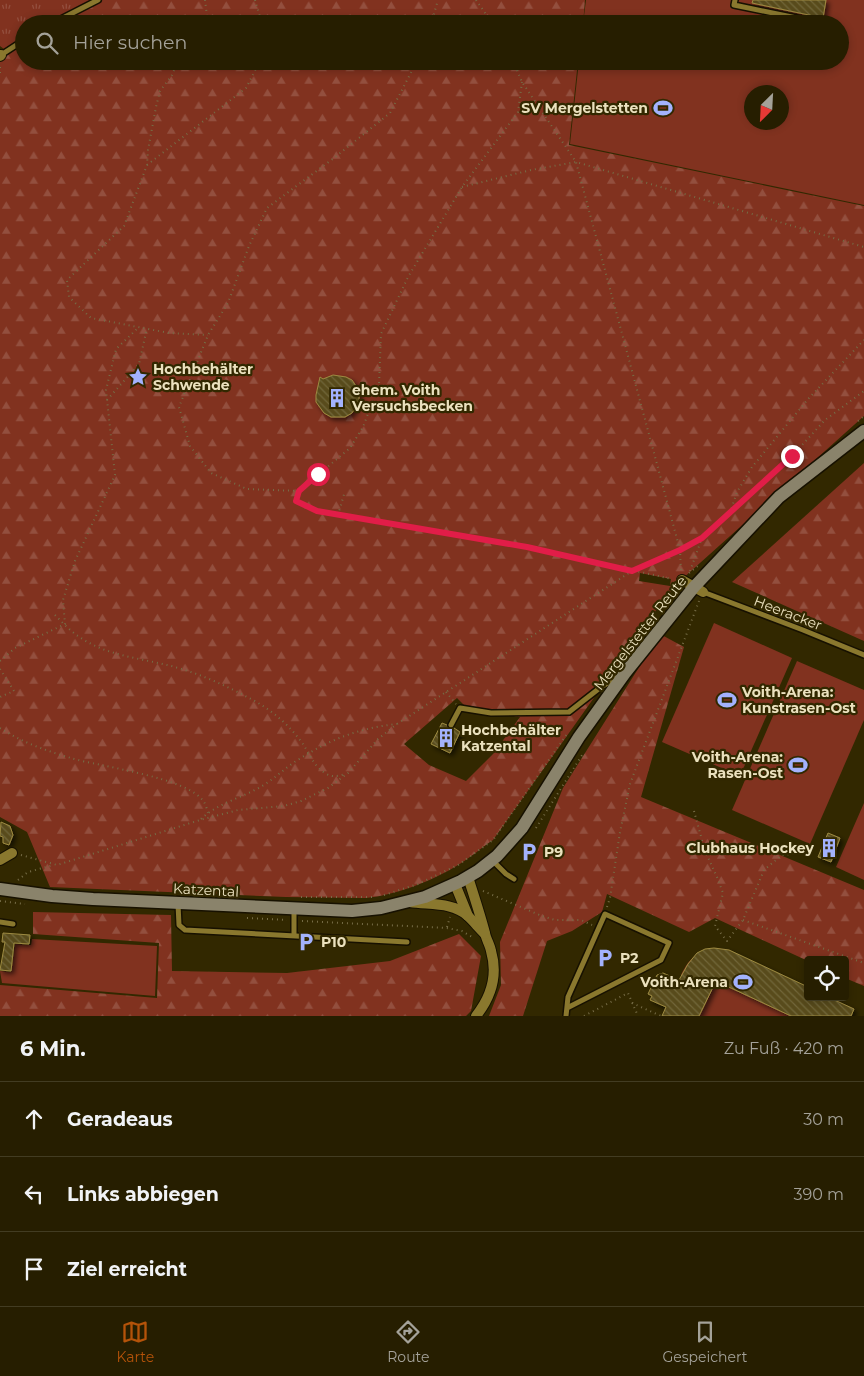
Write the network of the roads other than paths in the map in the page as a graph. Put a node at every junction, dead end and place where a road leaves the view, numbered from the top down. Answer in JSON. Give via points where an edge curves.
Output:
{"nodes":[{"id":1,"x":98,"y":0,"type":"edge"},
{"id":2,"x":735,"y":0,"type":"edge"},
{"id":3,"x":68,"y":15,"type":"edge"},
{"id":4,"x":782,"y":15,"type":"edge"},
{"id":5,"x":15,"y":46,"type":"edge"},
{"id":6,"x":0,"y":55,"type":"edge"},
{"id":7,"x":864,"y":431,"type":"edge"},
{"id":8,"x":682,"y":580,"type":"road end"},
{"id":9,"x":698,"y":590,"type":"junction"},
{"id":10,"x":864,"y":656,"type":"edge"},
{"id":11,"x":625,"y":673,"type":"junction"},
{"id":12,"x":451,"y":725,"type":"dead end"},
{"id":13,"x":12,"y":853,"type":"road end"},
{"id":14,"x":0,"y":860,"type":"edge"},
{"id":15,"x":492,"y":860,"type":"junction"},
{"id":16,"x":468,"y":877,"type":"junction"},
{"id":17,"x":514,"y":879,"type":"dead end"},
{"id":18,"x":455,"y":884,"type":"junction"},
{"id":19,"x":0,"y":890,"type":"edge"},
{"id":20,"x":409,"y":902,"type":"junction"},
{"id":21,"x":178,"y":903,"type":"junction"},
{"id":22,"x":295,"y":909,"type":"junction"},
{"id":23,"x":468,"y":916,"type":"junction"},
{"id":24,"x":0,"y":922,"type":"edge"},
{"id":25,"x":13,"y":924,"type":"dead end"},
{"id":26,"x":294,"y":935,"type":"junction"},
{"id":27,"x":480,"y":937,"type":"junction"},
{"id":28,"x":407,"y":942,"type":"dead end"},
{"id":29,"x":567,"y":1008,"type":"junction"},
{"id":30,"x":476,"y":1016,"type":"edge"},
{"id":31,"x":566,"y":1016,"type":"edge"}],
"edges":[{"from":1,"to":3,"type":"lane"},
{"from":2,"to":4,"type":"lane","via":[[734,5]]},
{"from":5,"to":6,"type":"lane"},
{"from":7,"to":9,"type":"street","name":"Mergelstetter Reute","via":[[779,497]]},
{"from":8,"to":9,"type":"street"},
{"from":9,"to":10,"type":"lane","name":"Heeracker"},
{"from":9,"to":11,"type":"street","name":"Mergelstetter Reute"},
{"from":11,"to":12,"type":"lane","via":[[569,712],[491,713],[460,708]]},
{"from":11,"to":15,"type":"street","name":"Mergelstetter Reute","via":[[579,736],[522,828]]},
{"from":13,"to":14,"type":"street"},
{"from":15,"to":16,"type":"street","name":"Mergelstetter Reute"},
{"from":15,"to":17,"type":"lane"},
{"from":16,"to":18,"type":"street","name":"Katzental"},
{"from":16,"to":27,"type":"street","name":"Katzental","via":[[482,918]]},
{"from":18,"to":20,"type":"street","name":"Katzental"},
{"from":18,"to":23,"type":"street","name":"Katzental"},
{"from":19,"to":21,"type":"street","name":"Katzental"},
{"from":20,"to":22,"type":"street","name":"Katzental","via":[[361,911]]},
{"from":20,"to":23,"type":"street","name":"Katzental","via":[[448,906]]},
{"from":21,"to":22,"type":"street","name":"Katzental"},
{"from":21,"to":26,"type":"lane","via":[[179,925],[185,930]]},
{"from":22,"to":26,"type":"lane"},
{"from":23,"to":27,"type":"street","name":"Katzental"},
{"from":24,"to":25,"type":"lane"},
{"from":26,"to":28,"type":"lane"},
{"from":27,"to":30,"type":"street","name":"Katzental","via":[[492,957],[493,981],[489,995]]},
{"from":29,"to":29,"type":"lane","via":[[568,997],[605,914],[669,944],[661,960]]},
{"from":29,"to":31,"type":"lane"}]}
